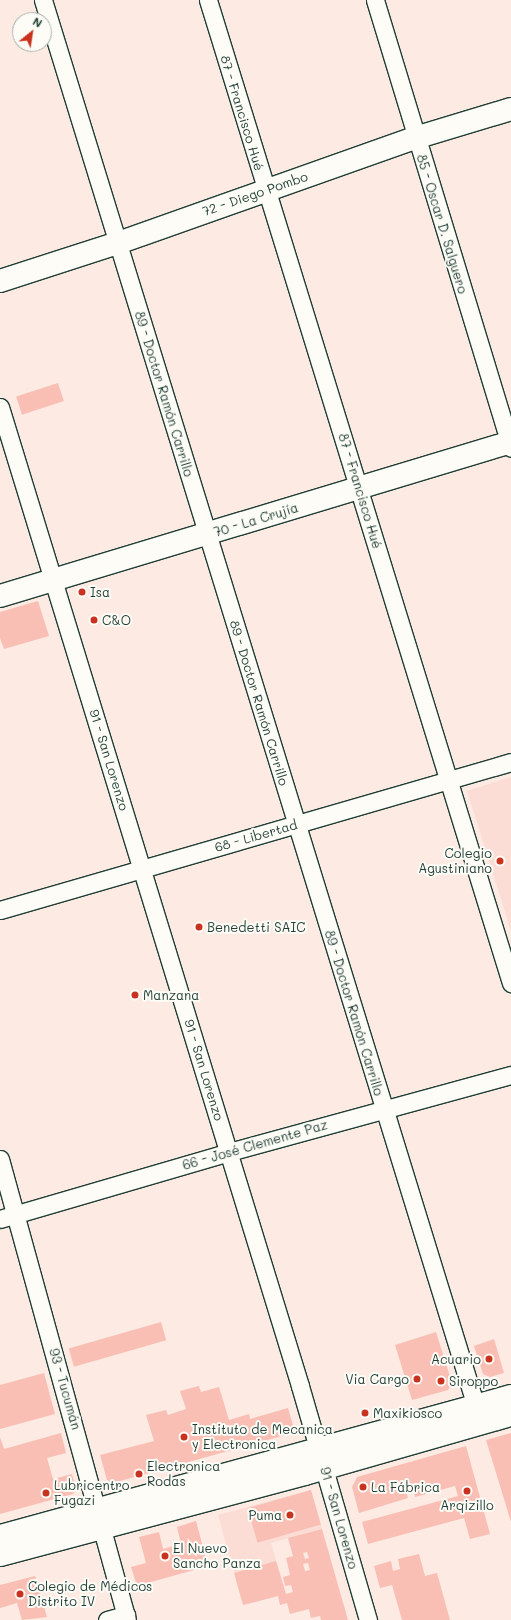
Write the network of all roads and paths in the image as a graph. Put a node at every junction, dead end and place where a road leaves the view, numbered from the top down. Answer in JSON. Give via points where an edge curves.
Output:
{"nodes":[{"id":1,"x":43,"y":0,"type":"edge"},
{"id":2,"x":208,"y":0,"type":"edge"},
{"id":3,"x":375,"y":0,"type":"edge"},
{"id":4,"x":511,"y":109,"type":"edge"},
{"id":5,"x":415,"y":138,"type":"junction"},
{"id":6,"x":266,"y":190,"type":"junction"},
{"id":7,"x":118,"y":243,"type":"junction"},
{"id":8,"x":0,"y":281,"type":"edge"},
{"id":9,"x":0,"y":407,"type":"edge"},
{"id":10,"x":510,"y":444,"type":"edge"},
{"id":11,"x":359,"y":488,"type":"junction"},
{"id":12,"x":207,"y":535,"type":"junction"},
{"id":13,"x":54,"y":580,"type":"junction"},
{"id":14,"x":0,"y":596,"type":"edge"},
{"id":15,"x":511,"y":762,"type":"edge"},
{"id":16,"x":448,"y":782,"type":"junction"},
{"id":17,"x":296,"y":824,"type":"junction"},
{"id":18,"x":142,"y":868,"type":"junction"},
{"id":19,"x":0,"y":910,"type":"edge"},
{"id":20,"x":511,"y":983,"type":"edge"},
{"id":21,"x":511,"y":1074,"type":"edge"},
{"id":22,"x":384,"y":1110,"type":"junction"},
{"id":23,"x":229,"y":1152,"type":"junction"},
{"id":24,"x":0,"y":1159,"type":"edge"},
{"id":25,"x":16,"y":1215,"type":"junction"},
{"id":26,"x":0,"y":1219,"type":"edge"},
{"id":27,"x":511,"y":1396,"type":"edge"},
{"id":28,"x":476,"y":1406,"type":"junction"},
{"id":29,"x":511,"y":1415,"type":"edge"},
{"id":30,"x":322,"y":1459,"type":"junction"},
{"id":31,"x":101,"y":1520,"type":"junction"},
{"id":32,"x":0,"y":1536,"type":"edge"},
{"id":33,"x":0,"y":1555,"type":"edge"},
{"id":34,"x":126,"y":1617,"type":"edge"},
{"id":35,"x":107,"y":1620,"type":"edge"},
{"id":36,"x":368,"y":1620,"type":"edge"}],
"edges":[{"from":1,"to":7,"type":"street","name":"89 - Doctor Ramón Carrillo"},
{"from":2,"to":6,"type":"street","name":"87 - Francisco Hué"},
{"from":3,"to":5,"type":"street","name":"85 - Oscar D. Salguero"},
{"from":4,"to":5,"type":"street","name":"72 - Diego Pombo"},
{"from":5,"to":6,"type":"street","name":"72 - Diego Pombo"},
{"from":5,"to":10,"type":"street","name":"85 - Oscar D. Salguero"},
{"from":6,"to":7,"type":"street","name":"72 - Diego Pombo"},
{"from":6,"to":11,"type":"street","name":"87 - Francisco Hué"},
{"from":7,"to":8,"type":"street","name":"72 - Diego Pombo"},
{"from":7,"to":12,"type":"street","name":"89 - Doctor Ramón Carrillo"},
{"from":9,"to":13,"type":"street","name":"91 - San Lorenzo"},
{"from":10,"to":11,"type":"street","name":"70 - La Crujía"},
{"from":11,"to":12,"type":"street","name":"70 - La Crujía"},
{"from":11,"to":16,"type":"street","name":"87 - Francisco Hué"},
{"from":12,"to":13,"type":"street","name":"70 - La Crujía"},
{"from":12,"to":17,"type":"street","name":"89 - Doctor Ramón Carrillo"},
{"from":13,"to":14,"type":"street","name":"70 - La Crujía"},
{"from":13,"to":18,"type":"street","name":"91 - San Lorenzo"},
{"from":15,"to":16,"type":"street","name":"68 - Libertad"},
{"from":16,"to":17,"type":"street","name":"68 - Libertad"},
{"from":16,"to":20,"type":"street","name":"87 - Francisco Hué"},
{"from":17,"to":18,"type":"street","name":"68 - Libertad"},
{"from":17,"to":22,"type":"street","name":"89 - Doctor Ramón Carrillo"},
{"from":18,"to":19,"type":"street","name":"68 - Libertad"},
{"from":18,"to":23,"type":"street","name":"91 - San Lorenzo"},
{"from":21,"to":22,"type":"street","name":"66 - José Clemente Paz"},
{"from":22,"to":23,"type":"street","name":"66 - José Clemente Paz"},
{"from":22,"to":28,"type":"street","name":"89 - Doctor Ramón Carrillo"},
{"from":23,"to":25,"type":"street","name":"66 - José Clemente Paz"},
{"from":23,"to":30,"type":"street","name":"91 - San Lorenzo"},
{"from":24,"to":25,"type":"street","name":"93 - Tucumán"},
{"from":25,"to":26,"type":"street","name":"66 - José Clemente Paz"},
{"from":25,"to":31,"type":"street","name":"93 - Tucumán"},
{"from":27,"to":28,"type":"street"},
{"from":28,"to":30,"type":"street"},
{"from":29,"to":30,"type":"street"},
{"from":30,"to":31,"type":"street"},
{"from":30,"to":36,"type":"street","name":"91 - San Lorenzo"},
{"from":31,"to":32,"type":"street"},
{"from":31,"to":33,"type":"street"},
{"from":31,"to":34,"type":"street","name":"93 - Tucumán"},
{"from":34,"to":35,"type":"street"}]}
